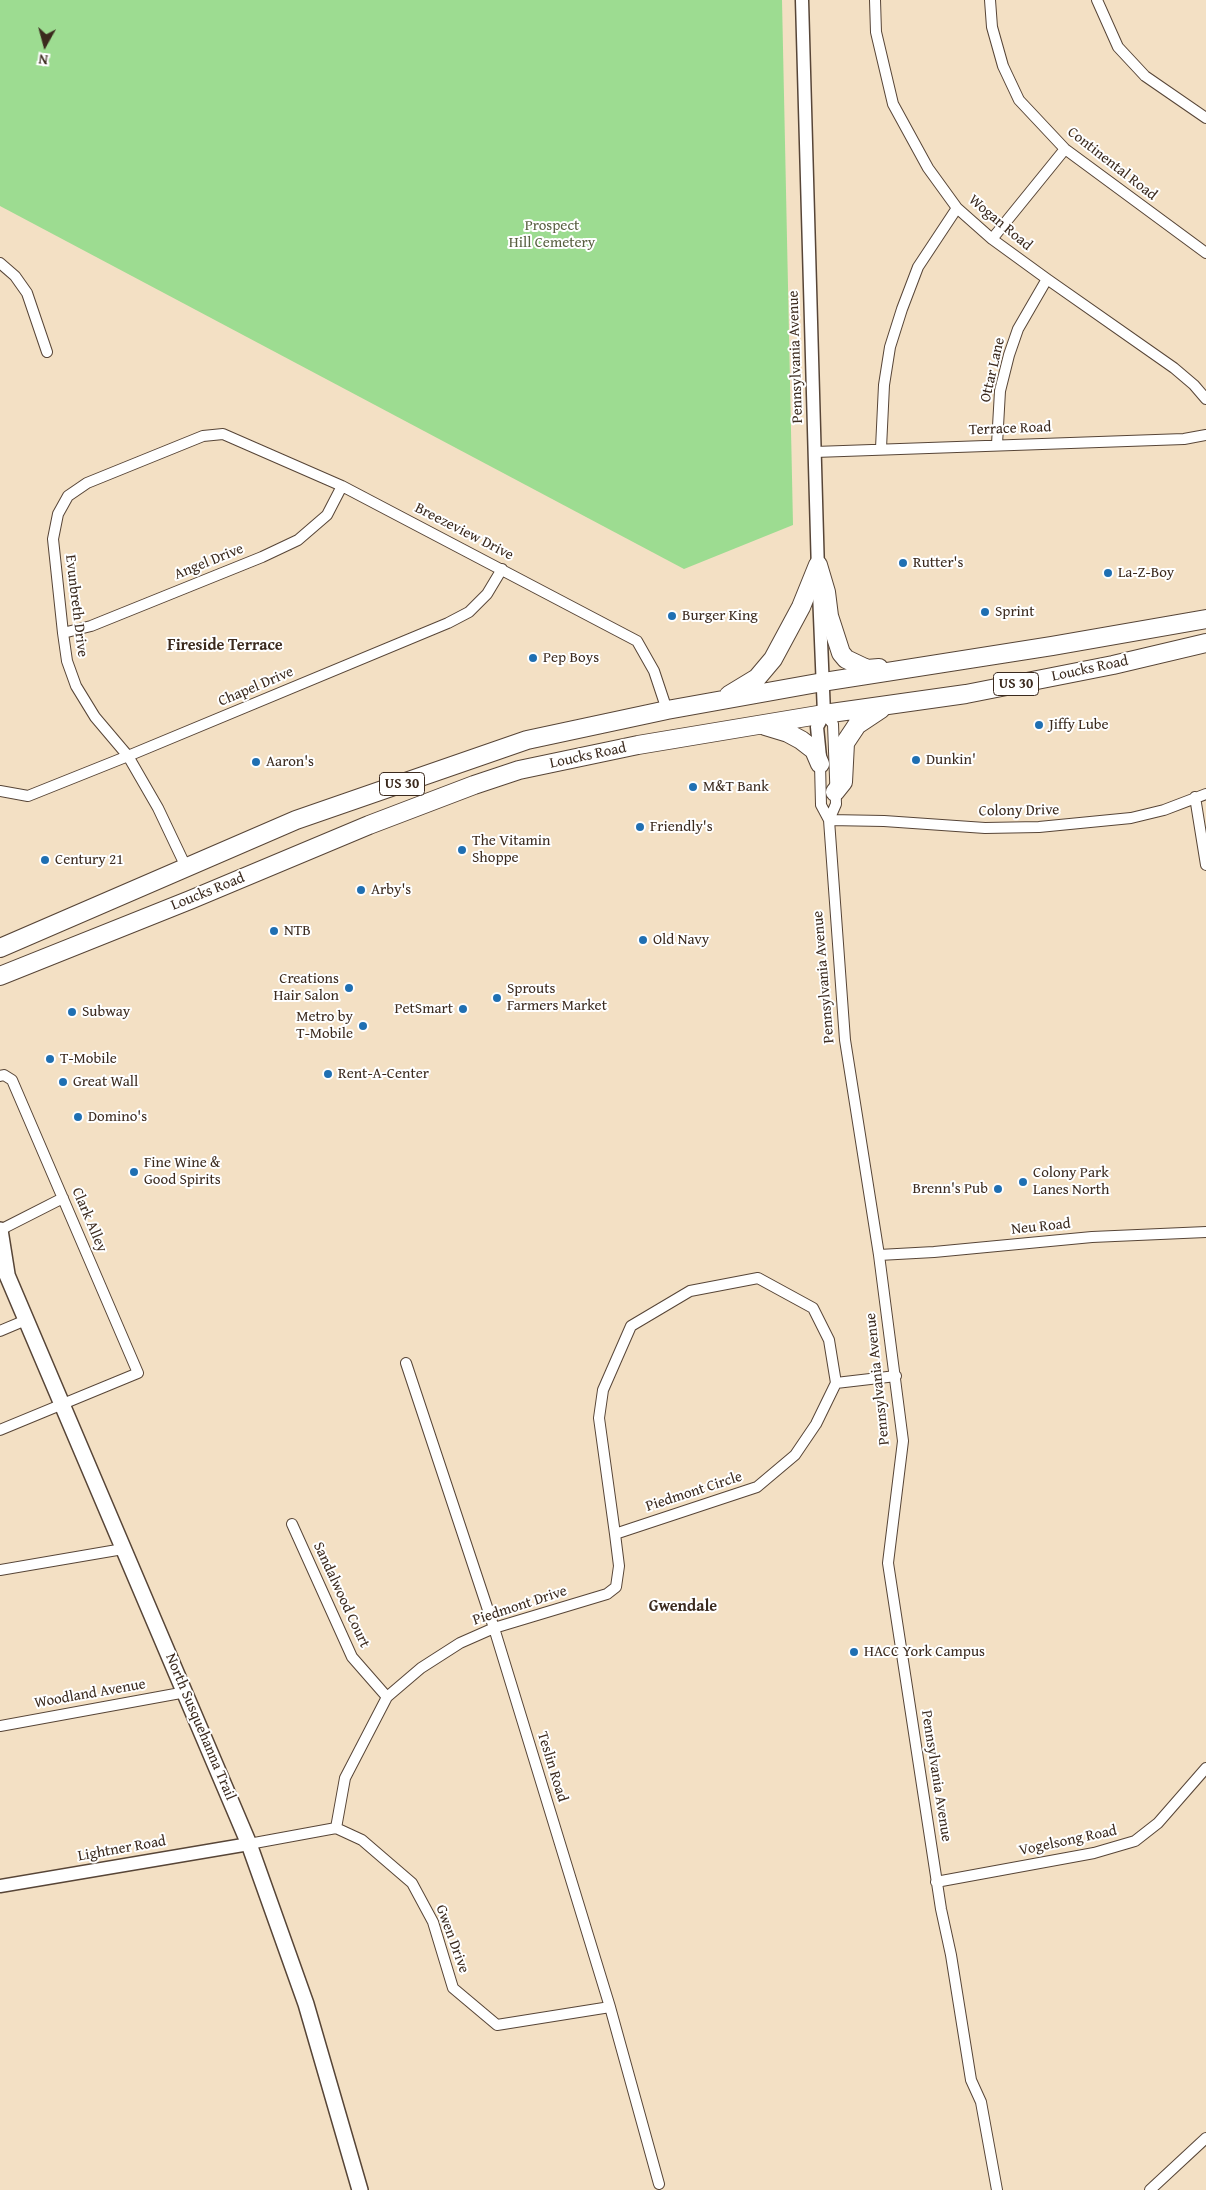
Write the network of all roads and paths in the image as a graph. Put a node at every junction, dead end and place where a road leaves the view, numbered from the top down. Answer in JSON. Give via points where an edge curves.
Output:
{"nodes":[{"id":1,"x":802,"y":0,"type":"edge"},
{"id":2,"x":875,"y":0,"type":"edge"},
{"id":3,"x":990,"y":0,"type":"edge"},
{"id":4,"x":1096,"y":0,"type":"edge"},
{"id":5,"x":1206,"y":118,"type":"edge"},
{"id":6,"x":1065,"y":149,"type":"junction"},
{"id":7,"x":957,"y":208,"type":"junction"},
{"id":8,"x":992,"y":239,"type":"junction"},
{"id":9,"x":1206,"y":253,"type":"edge"},
{"id":10,"x":0,"y":263,"type":"edge"},
{"id":11,"x":1047,"y":280,"type":"junction"},
{"id":12,"x":47,"y":352,"type":"dead end"},
{"id":13,"x":1206,"y":399,"type":"edge"},
{"id":14,"x":1206,"y":435,"type":"edge"},
{"id":15,"x":203,"y":436,"type":"joint"},
{"id":16,"x":997,"y":444,"type":"junction"},
{"id":17,"x":881,"y":448,"type":"junction"},
{"id":18,"x":815,"y":452,"type":"junction"},
{"id":19,"x":342,"y":486,"type":"junction"},
{"id":20,"x":818,"y":565,"type":"junction"},
{"id":21,"x":502,"y":569,"type":"junction"},
{"id":22,"x":1206,"y":619,"type":"edge"},
{"id":23,"x":63,"y":633,"type":"junction"},
{"id":24,"x":1206,"y":643,"type":"edge"},
{"id":25,"x":925,"y":666,"type":"junction"},
{"id":26,"x":823,"y":682,"type":"junction"},
{"id":27,"x":721,"y":700,"type":"junction"},
{"id":28,"x":887,"y":706,"type":"junction"},
{"id":29,"x":668,"y":710,"type":"junction"},
{"id":30,"x":824,"y":714,"type":"junction"},
{"id":31,"x":760,"y":725,"type":"junction"},
{"id":32,"x":128,"y":756,"type":"junction"},
{"id":33,"x":820,"y":764,"type":"junction"},
{"id":34,"x":0,"y":791,"type":"edge"},
{"id":35,"x":835,"y":792,"type":"junction"},
{"id":36,"x":1206,"y":794,"type":"edge"},
{"id":37,"x":1195,"y":797,"type":"junction"},
{"id":38,"x":829,"y":820,"type":"junction"},
{"id":39,"x":1206,"y":865,"type":"edge"},
{"id":40,"x":186,"y":867,"type":"junction"},
{"id":41,"x":0,"y":948,"type":"edge"},
{"id":42,"x":0,"y":976,"type":"edge"},
{"id":43,"x":0,"y":1076,"type":"edge"},
{"id":44,"x":63,"y":1198,"type":"junction"},
{"id":45,"x":0,"y":1230,"type":"edge"},
{"id":46,"x":1206,"y":1232,"type":"edge"},
{"id":47,"x":879,"y":1255,"type":"junction"},
{"id":48,"x":4,"y":1270,"type":"edge"},
{"id":49,"x":26,"y":1320,"type":"junction"},
{"id":50,"x":0,"y":1331,"type":"edge"},
{"id":51,"x":406,"y":1363,"type":"dead end"},
{"id":52,"x":896,"y":1376,"type":"junction"},
{"id":53,"x":836,"y":1383,"type":"junction"},
{"id":54,"x":63,"y":1404,"type":"junction"},
{"id":55,"x":0,"y":1430,"type":"edge"},
{"id":56,"x":292,"y":1524,"type":"dead end"},
{"id":57,"x":615,"y":1534,"type":"junction"},
{"id":58,"x":124,"y":1549,"type":"junction"},
{"id":59,"x":0,"y":1570,"type":"edge"},
{"id":60,"x":494,"y":1628,"type":"junction"},
{"id":61,"x":186,"y":1692,"type":"junction"},
{"id":62,"x":387,"y":1697,"type":"junction"},
{"id":63,"x":0,"y":1726,"type":"edge"},
{"id":64,"x":1206,"y":1768,"type":"edge"},
{"id":65,"x":336,"y":1828,"type":"junction"},
{"id":66,"x":249,"y":1844,"type":"junction"},
{"id":67,"x":936,"y":1882,"type":"junction"},
{"id":68,"x":0,"y":1886,"type":"edge"},
{"id":69,"x":610,"y":2007,"type":"junction"},
{"id":70,"x":1206,"y":2138,"type":"edge"},
{"id":71,"x":659,"y":2184,"type":"dead end"},
{"id":72,"x":360,"y":2190,"type":"edge"},
{"id":73,"x":997,"y":2190,"type":"edge"},
{"id":74,"x":1150,"y":2190,"type":"edge"}],
"edges":[{"from":1,"to":18,"type":"street","name":"Pennsylvania Avenue"},
{"from":2,"to":7,"type":"street","name":"Wogan Road","via":[[876,32],[893,104],[928,168]]},
{"from":3,"to":6,"type":"street","name":"Continental Road","via":[[994,34],[1003,66],[1019,100]]},
{"from":4,"to":5,"type":"street","via":[[1118,48],[1145,76]]},
{"from":6,"to":8,"type":"street"},
{"from":6,"to":9,"type":"street","name":"Continental Road"},
{"from":7,"to":8,"type":"street","name":"Wogan Road"},
{"from":7,"to":17,"type":"street","via":[[918,267],[902,309],[890,347],[884,385]]},
{"from":8,"to":11,"type":"street","name":"Wogan Road"},
{"from":10,"to":12,"type":"street","via":[[27,293]]},
{"from":11,"to":13,"type":"street","name":"Wogan Road","via":[[1174,368]]},
{"from":11,"to":16,"type":"street","name":"Ottar Lane","via":[[1018,329],[1009,355],[1000,391]]},
{"from":14,"to":16,"type":"street","name":"Terrace Road","via":[[1184,439]]},
{"from":15,"to":19,"type":"street","name":"Breezeview Drive","via":[[223,434]]},
{"from":15,"to":23,"type":"street","name":"Evunbreth Drive","via":[[87,483],[68,496],[58,514],[53,539]]},
{"from":16,"to":17,"type":"street","name":"Terrace Road"},
{"from":17,"to":18,"type":"street","name":"Terrace Road"},
{"from":18,"to":20,"type":"street","name":"Pennsylvania Avenue"},
{"from":19,"to":21,"type":"street","name":"Breezeview Drive"},
{"from":19,"to":23,"type":"street","name":"Angel Drive","via":[[327,515],[298,540],[91,626]]},
{"from":20,"to":25,"type":"highway","via":[[829,616],[846,659],[867,669]]},
{"from":20,"to":26,"type":"street","name":"Pennsylvania Avenue"},
{"from":20,"to":27,"type":"highway","via":[[773,659],[757,678]]},
{"from":21,"to":29,"type":"street","name":"Breezeview Drive","via":[[636,641],[654,671]]},
{"from":21,"to":32,"type":"street","name":"Chapel Drive","via":[[487,594],[470,612]]},
{"from":22,"to":25,"type":"highway","name":"Loucks Road","number":"US 30"},
{"from":23,"to":32,"type":"street","name":"Evunbreth Drive","via":[[67,661],[76,686],[95,717]]},
{"from":24,"to":28,"type":"highway","name":"Loucks Road","number":"US 30","via":[[985,691]]},
{"from":25,"to":26,"type":"highway","name":"Loucks Road","number":"US 30"},
{"from":26,"to":27,"type":"highway","name":"Loucks Road","number":"US 30"},
{"from":26,"to":30,"type":"street","name":"Pennsylvania Avenue"},
{"from":27,"to":29,"type":"highway","name":"Loucks Road","number":"US 30"},
{"from":28,"to":30,"type":"highway","name":"Loucks Road","number":"US 30"},
{"from":28,"to":35,"type":"highway","via":[[857,725],[845,743],[843,782]]},
{"from":29,"to":40,"type":"highway","name":"Loucks Road","number":"US 30","via":[[527,740],[296,820]]},
{"from":30,"to":31,"type":"highway","name":"Loucks Road","number":"US 30"},
{"from":30,"to":33,"type":"street","name":"Pennsylvania Avenue","via":[[817,727]]},
{"from":30,"to":35,"type":"street","name":"Pennsylvania Avenue","via":[[833,724]]},
{"from":31,"to":33,"type":"highway","via":[[801,740],[814,750]]},
{"from":31,"to":42,"type":"highway","name":"Loucks Road","number":"US 30","via":[[519,770],[369,825]]},
{"from":32,"to":34,"type":"street","name":"Chapel Drive","via":[[28,796]]},
{"from":32,"to":40,"type":"street","name":"Evunbreth Drive","via":[[158,808]]},
{"from":33,"to":38,"type":"street","name":"Pennsylvania Avenue","via":[[821,805]]},
{"from":35,"to":38,"type":"street","name":"Pennsylvania Avenue","via":[[836,804]]},
{"from":36,"to":37,"type":"street","name":"Colony Drive"},
{"from":37,"to":38,"type":"street","name":"Colony Drive","via":[[1164,810],[1130,818],[1039,828]]},
{"from":37,"to":39,"type":"street"},
{"from":38,"to":47,"type":"street","name":"Pennsylvania Avenue","via":[[845,1040]]},
{"from":40,"to":41,"type":"highway","name":"Loucks Road","number":"US 30"},
{"from":43,"to":44,"type":"street","name":"Clark Alley","via":[[12,1080]]},
{"from":44,"to":45,"type":"street"},
{"from":44,"to":54,"type":"street","name":"Clark Alley","via":[[138,1373]]},
{"from":45,"to":48,"type":"main road","name":"North Susquehanna Trail"},
{"from":46,"to":47,"type":"street","name":"Neu Road","via":[[1092,1237]]},
{"from":47,"to":52,"type":"street","name":"Pennsylvania Avenue"},
{"from":48,"to":49,"type":"main road","name":"North Susquehanna Trail"},
{"from":49,"to":50,"type":"street"},
{"from":49,"to":54,"type":"main road","name":"North Susquehanna Trail"},
{"from":51,"to":60,"type":"street","name":"Teslin Road"},
{"from":52,"to":53,"type":"street"},
{"from":52,"to":67,"type":"street","name":"Pennsylvania Avenue","via":[[903,1441],[888,1563]]},
{"from":53,"to":57,"type":"street","name":"Piedmont Circle","via":[[796,1455],[757,1487]]},
{"from":53,"to":57,"type":"street","via":[[829,1340],[813,1308],[758,1278],[690,1291],[631,1326],[603,1390],[599,1418]]},
{"from":54,"to":55,"type":"street"},
{"from":54,"to":58,"type":"main road","name":"North Susquehanna Trail"},
{"from":56,"to":62,"type":"street","name":"Sandalwood Court","via":[[352,1657]]},
{"from":57,"to":60,"type":"street","name":"Piedmont Drive","via":[[618,1579],[616,1587],[607,1594]]},
{"from":58,"to":59,"type":"street"},
{"from":58,"to":61,"type":"main road","name":"North Susquehanna Trail"},
{"from":60,"to":62,"type":"street","name":"Piedmont Drive","via":[[460,1643],[421,1668]]},
{"from":60,"to":69,"type":"street","name":"Teslin Road"},
{"from":61,"to":63,"type":"street","name":"Woodland Avenue"},
{"from":61,"to":66,"type":"main road","name":"North Susquehanna Trail"},
{"from":62,"to":65,"type":"street","name":"Piedmont Drive","via":[[345,1778]]},
{"from":64,"to":67,"type":"street","name":"Vogelsong Road","via":[[1158,1823],[1135,1841],[1094,1853]]},
{"from":65,"to":66,"type":"street"},
{"from":65,"to":69,"type":"street","name":"Gwen Drive","via":[[362,1840],[412,1882],[432,1922],[453,1988],[497,2025]]},
{"from":66,"to":68,"type":"street","name":"Lightner Road"},
{"from":66,"to":72,"type":"main road","name":"North Susquehanna Trail","via":[[306,2004]]},
{"from":67,"to":73,"type":"street","name":"Pennsylvania Avenue","via":[[971,2080],[981,2102]]},
{"from":69,"to":71,"type":"street","name":"Teslin Road"},
{"from":70,"to":74,"type":"street"}]}
